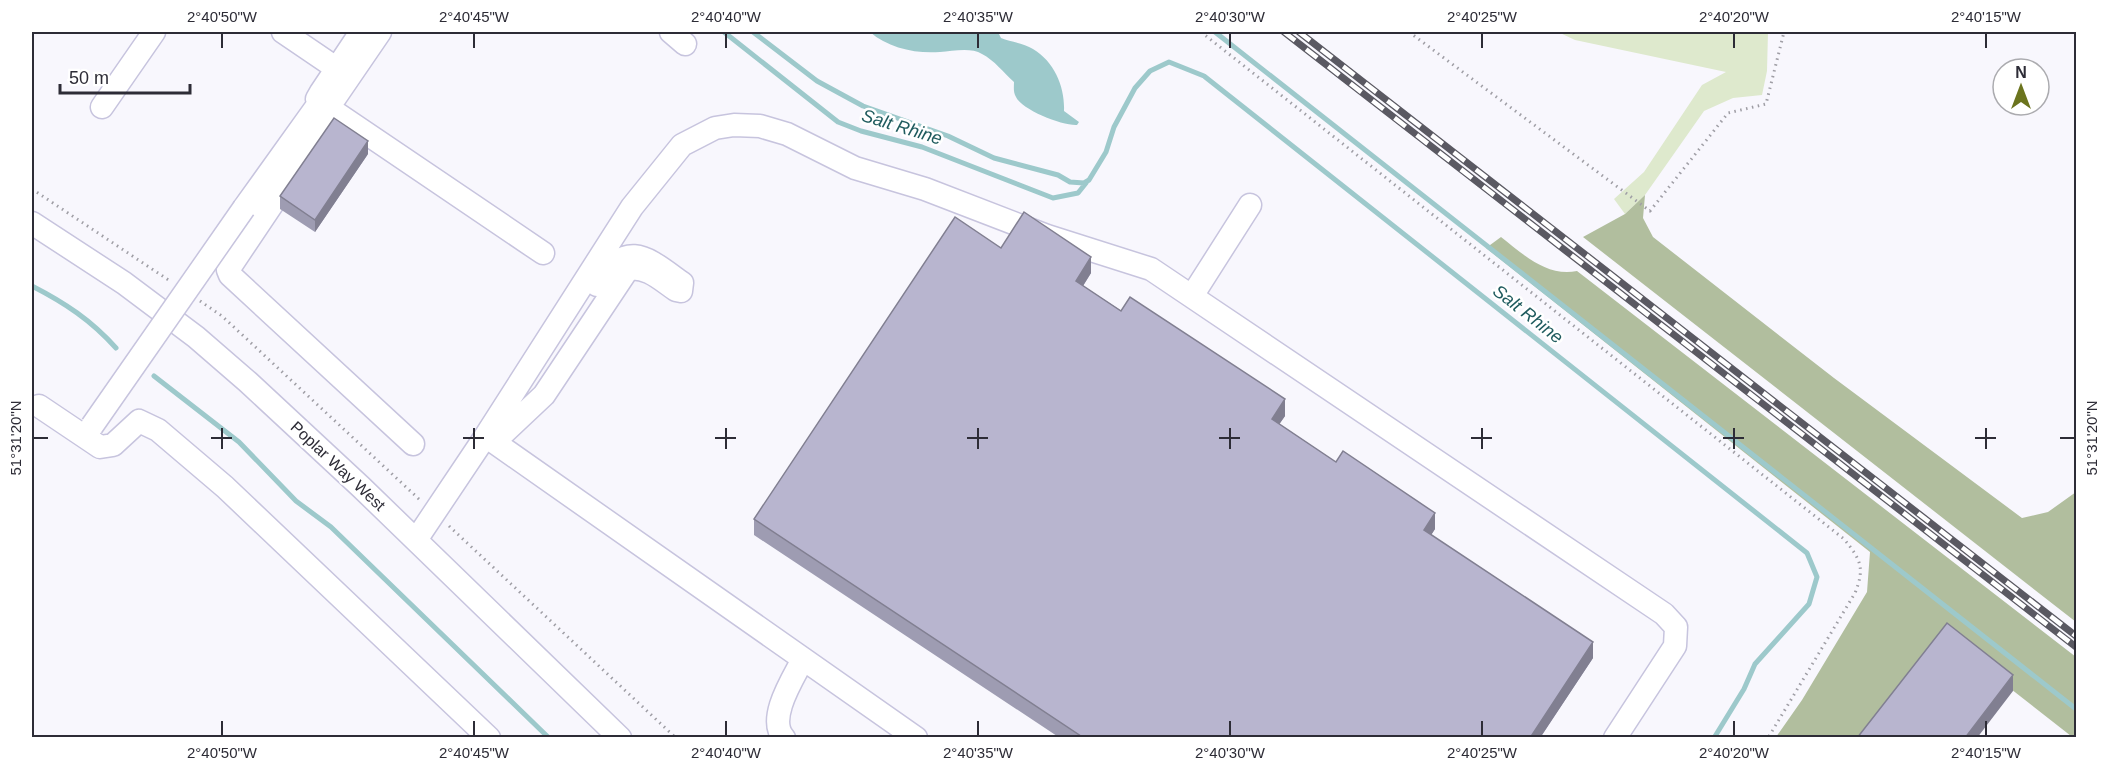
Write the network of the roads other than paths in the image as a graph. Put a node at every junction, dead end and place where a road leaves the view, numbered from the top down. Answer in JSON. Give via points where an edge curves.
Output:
{"nodes":[{"id":1,"x":154,"y":32,"type":"edge"},
{"id":2,"x":282,"y":32,"type":"edge"},
{"id":3,"x":361,"y":32,"type":"edge"},
{"id":4,"x":381,"y":32,"type":"edge"},
{"id":5,"x":336,"y":68,"type":"junction"},
{"id":6,"x":102,"y":107,"type":"dead end"},
{"id":7,"x":327,"y":107,"type":"junction"},
{"id":8,"x":1250,"y":205,"type":"dead end"},
{"id":9,"x":32,"y":224,"type":"edge"},
{"id":10,"x":543,"y":253,"type":"dead end"},
{"id":11,"x":1192,"y":296,"type":"junction"},
{"id":12,"x":505,"y":405,"type":"junction"},
{"id":13,"x":39,"y":406,"type":"dead end"},
{"id":14,"x":86,"y":435,"type":"junction"},
{"id":15,"x":489,"y":440,"type":"junction"},
{"id":16,"x":412,"y":444,"type":"dead end"},
{"id":17,"x":416,"y":540,"type":"junction"},
{"id":18,"x":803,"y":659,"type":"junction"},
{"id":19,"x":489,"y":738,"type":"edge"},
{"id":20,"x":620,"y":738,"type":"edge"},
{"id":21,"x":784,"y":738,"type":"edge"},
{"id":22,"x":916,"y":738,"type":"edge"},
{"id":23,"x":1615,"y":738,"type":"edge"}],
"edges":[{"from":1,"to":6,"type":"street"},
{"from":2,"to":5,"type":"street"},
{"from":3,"to":5,"type":"street"},
{"from":4,"to":7,"type":"street"},
{"from":5,"to":7,"type":"street","via":[[317,99]]},
{"from":7,"to":10,"type":"street"},
{"from":7,"to":14,"type":"street","bridge":true,"via":[[244,208]]},
{"from":7,"to":16,"type":"street","via":[[228,270]]},
{"from":8,"to":11,"type":"street"},
{"from":9,"to":17,"type":"street","name":"Poplar Way West","via":[[124,283],[195,337]]},
{"from":11,"to":12,"type":"street","via":[[1151,269],[855,168],[787,134],[734,124],[715,128],[682,145],[653,180]]},
{"from":11,"to":23,"type":"street","via":[[1671,620],[1676,627],[1675,646]]},
{"from":12,"to":15,"type":"street"},
{"from":12,"to":15,"type":"street","via":[[534,382],[615,261],[637,255],[682,283],[681,291],[676,290],[639,267],[628,269],[543,395]]},
{"from":13,"to":14,"type":"street"},
{"from":14,"to":19,"type":"street","via":[[113,445],[139,422],[158,430],[225,488]]},
{"from":15,"to":17,"type":"street"},
{"from":15,"to":18,"type":"street"},
{"from":17,"to":20,"type":"street","name":"Poplar Way West"},
{"from":18,"to":21,"type":"street","via":[[783,698],[778,718]]},
{"from":18,"to":22,"type":"street"}]}
